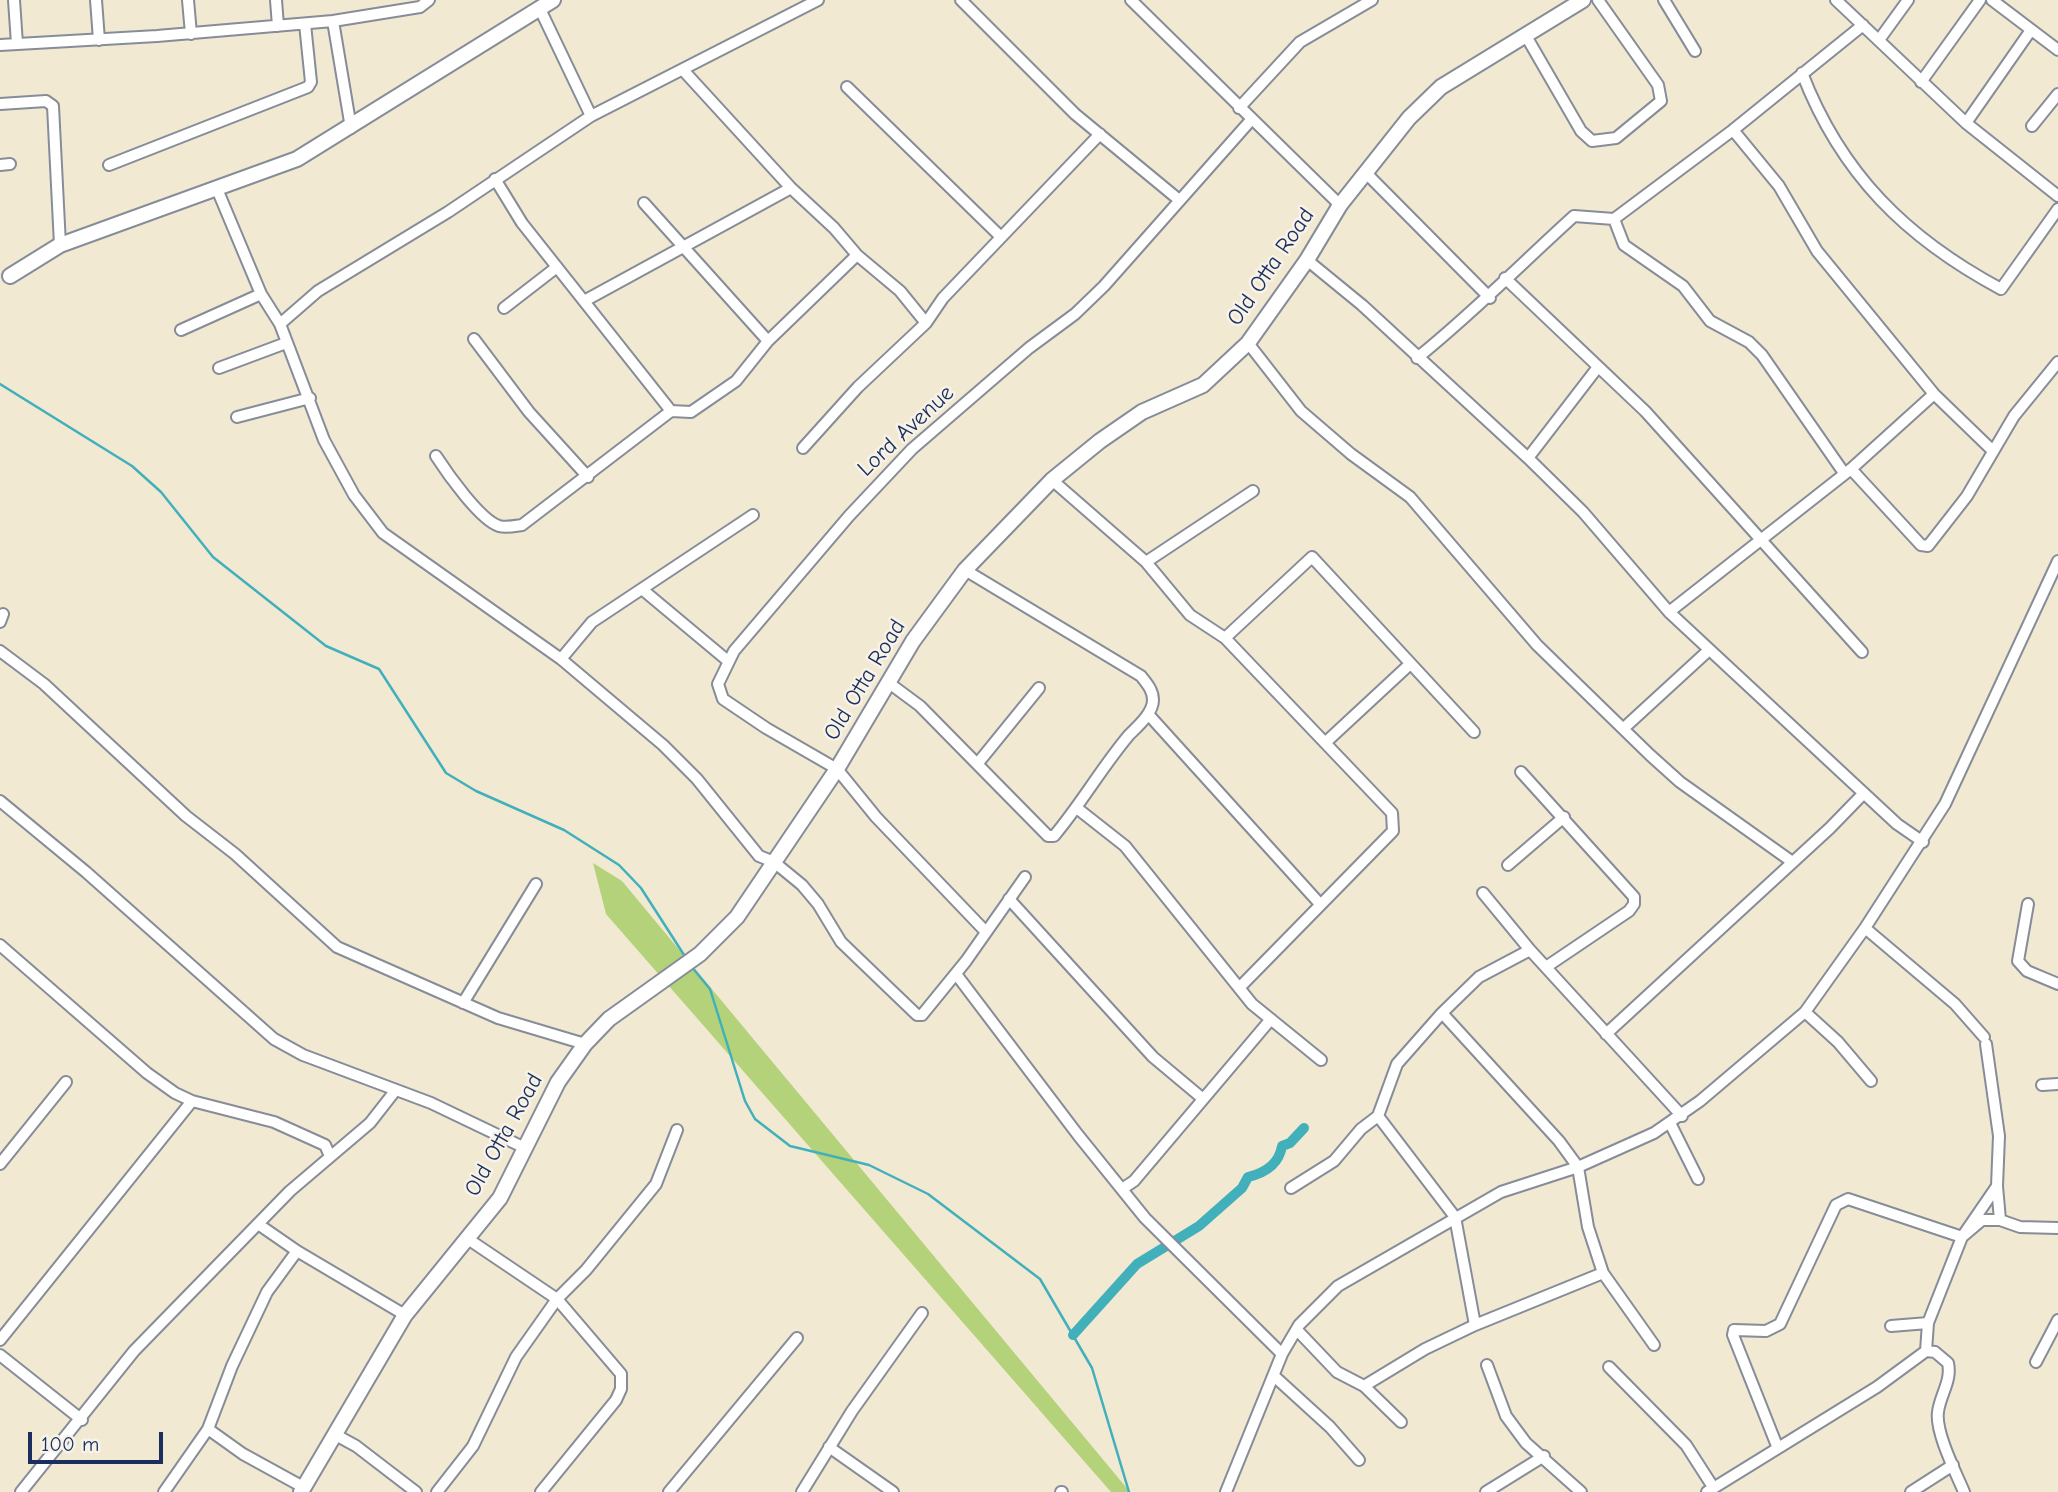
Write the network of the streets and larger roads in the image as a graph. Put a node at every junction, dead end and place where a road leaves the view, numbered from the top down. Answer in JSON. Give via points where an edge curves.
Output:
{"nodes":[{"id":1,"x":14,"y":0,"type":"edge"},
{"id":2,"x":96,"y":0,"type":"edge"},
{"id":3,"x":188,"y":0,"type":"edge"},
{"id":4,"x":276,"y":0,"type":"edge"},
{"id":5,"x":429,"y":0,"type":"edge"},
{"id":6,"x":553,"y":0,"type":"edge"},
{"id":7,"x":818,"y":0,"type":"edge"},
{"id":8,"x":961,"y":0,"type":"edge"},
{"id":9,"x":1372,"y":0,"type":"edge"},
{"id":10,"x":1583,"y":0,"type":"edge"},
{"id":11,"x":1598,"y":0,"type":"edge"},
{"id":12,"x":1664,"y":0,"type":"edge"},
{"id":13,"x":1836,"y":0,"type":"edge"},
{"id":14,"x":1909,"y":0,"type":"edge"},
{"id":15,"x":1980,"y":0,"type":"edge"},
{"id":16,"x":1992,"y":0,"type":"edge"},
{"id":17,"x":1136,"y":2,"type":"edge"},
{"id":18,"x":539,"y":7,"type":"junction"},
{"id":19,"x":333,"y":21,"type":"junction"},
{"id":20,"x":305,"y":24,"type":"junction"},
{"id":21,"x":1863,"y":25,"type":"junction"},
{"id":22,"x":278,"y":26,"type":"junction"},
{"id":23,"x":2031,"y":30,"type":"junction"},
{"id":24,"x":191,"y":34,"type":"junction"},
{"id":25,"x":1526,"y":36,"type":"junction"},
{"id":26,"x":99,"y":40,"type":"junction"},
{"id":27,"x":1879,"y":40,"type":"junction"},
{"id":28,"x":17,"y":44,"type":"junction"},
{"id":29,"x":0,"y":45,"type":"edge"},
{"id":30,"x":2058,"y":50,"type":"edge"},
{"id":31,"x":1695,"y":51,"type":"dead end"},
{"id":32,"x":683,"y":70,"type":"junction"},
{"id":33,"x":1802,"y":72,"type":"junction"},
{"id":34,"x":1921,"y":82,"type":"junction"},
{"id":35,"x":848,"y":87,"type":"dead end"},
{"id":36,"x":2058,"y":94,"type":"edge"},
{"id":37,"x":0,"y":104,"type":"edge"},
{"id":38,"x":1239,"y":108,"type":"junction"},
{"id":39,"x":591,"y":116,"type":"junction"},
{"id":40,"x":1251,"y":120,"type":"junction"},
{"id":41,"x":1966,"y":122,"type":"junction"},
{"id":42,"x":2032,"y":126,"type":"dead end"},
{"id":43,"x":351,"y":128,"type":"junction"},
{"id":44,"x":1733,"y":130,"type":"junction"},
{"id":45,"x":1100,"y":134,"type":"junction"},
{"id":46,"x":109,"y":165,"type":"dead end"},
{"id":47,"x":1366,"y":173,"type":"junction"},
{"id":48,"x":495,"y":179,"type":"junction"},
{"id":49,"x":791,"y":188,"type":"junction"},
{"id":50,"x":216,"y":189,"type":"junction"},
{"id":51,"x":2058,"y":196,"type":"edge"},
{"id":52,"x":1178,"y":199,"type":"junction"},
{"id":53,"x":644,"y":203,"type":"dead end"},
{"id":54,"x":1340,"y":205,"type":"junction"},
{"id":55,"x":2058,"y":209,"type":"edge"},
{"id":56,"x":1614,"y":219,"type":"junction"},
{"id":57,"x":1001,"y":237,"type":"junction"},
{"id":58,"x":60,"y":245,"type":"junction"},
{"id":59,"x":682,"y":248,"type":"junction"},
{"id":60,"x":857,"y":255,"type":"junction"},
{"id":61,"x":1307,"y":260,"type":"junction"},
{"id":62,"x":557,"y":268,"type":"junction"},
{"id":63,"x":1506,"y":278,"type":"junction"},
{"id":64,"x":5,"y":279,"type":"edge"},
{"id":65,"x":261,"y":294,"type":"junction"},
{"id":66,"x":1490,"y":298,"type":"junction"},
{"id":67,"x":586,"y":300,"type":"junction"},
{"id":68,"x":505,"y":308,"type":"dead end"},
{"id":69,"x":926,"y":323,"type":"junction"},
{"id":70,"x":280,"y":324,"type":"junction"},
{"id":71,"x":181,"y":330,"type":"dead end"},
{"id":72,"x":474,"y":339,"type":"dead end"},
{"id":73,"x":768,"y":341,"type":"junction"},
{"id":74,"x":286,"y":342,"type":"junction"},
{"id":75,"x":1248,"y":343,"type":"junction"},
{"id":76,"x":1417,"y":358,"type":"junction"},
{"id":77,"x":2058,"y":362,"type":"edge"},
{"id":78,"x":1598,"y":367,"type":"junction"},
{"id":79,"x":219,"y":368,"type":"dead end"},
{"id":80,"x":1934,"y":394,"type":"junction"},
{"id":81,"x":310,"y":398,"type":"junction"},
{"id":82,"x":671,"y":411,"type":"junction"},
{"id":83,"x":237,"y":417,"type":"dead end"},
{"id":84,"x":803,"y":447,"type":"dead end"},
{"id":85,"x":1993,"y":451,"type":"junction"},
{"id":86,"x":436,"y":456,"type":"dead end"},
{"id":87,"x":1528,"y":458,"type":"junction"},
{"id":88,"x":1848,"y":471,"type":"junction"},
{"id":89,"x":588,"y":477,"type":"junction"},
{"id":90,"x":1052,"y":480,"type":"junction"},
{"id":91,"x":1253,"y":491,"type":"dead end"},
{"id":92,"x":753,"y":515,"type":"dead end"},
{"id":93,"x":1762,"y":541,"type":"junction"},
{"id":94,"x":2058,"y":561,"type":"edge"},
{"id":95,"x":1146,"y":562,"type":"junction"},
{"id":96,"x":965,"y":570,"type":"junction"},
{"id":97,"x":643,"y":590,"type":"junction"},
{"id":98,"x":1669,"y":612,"type":"junction"},
{"id":99,"x":1225,"y":638,"type":"junction"},
{"id":100,"x":1709,"y":650,"type":"junction"},
{"id":101,"x":0,"y":651,"type":"edge"},
{"id":102,"x":1862,"y":652,"type":"dead end"},
{"id":103,"x":561,"y":659,"type":"junction"},
{"id":104,"x":727,"y":661,"type":"junction"},
{"id":105,"x":1409,"y":665,"type":"junction"},
{"id":106,"x":889,"y":683,"type":"junction"},
{"id":107,"x":1039,"y":688,"type":"dead end"},
{"id":108,"x":1148,"y":714,"type":"junction"},
{"id":109,"x":1624,"y":728,"type":"junction"},
{"id":110,"x":1474,"y":732,"type":"dead end"},
{"id":111,"x":1326,"y":742,"type":"junction"},
{"id":112,"x":978,"y":763,"type":"junction"},
{"id":113,"x":838,"y":769,"type":"junction"},
{"id":114,"x":1521,"y":772,"type":"dead end"},
{"id":115,"x":1864,"y":793,"type":"junction"},
{"id":116,"x":0,"y":801,"type":"edge"},
{"id":117,"x":1077,"y":808,"type":"junction"},
{"id":118,"x":1564,"y":817,"type":"junction"},
{"id":119,"x":1923,"y":842,"type":"junction"},
{"id":120,"x":1791,"y":861,"type":"junction"},
{"id":121,"x":774,"y":862,"type":"junction"},
{"id":122,"x":1508,"y":865,"type":"dead end"},
{"id":123,"x":1025,"y":877,"type":"dead end"},
{"id":124,"x":536,"y":884,"type":"dead end"},
{"id":125,"x":1483,"y":893,"type":"dead end"},
{"id":126,"x":1009,"y":899,"type":"junction"},
{"id":127,"x":1320,"y":904,"type":"junction"},
{"id":128,"x":2028,"y":904,"type":"dead end"},
{"id":129,"x":1866,"y":928,"type":"junction"},
{"id":130,"x":986,"y":932,"type":"junction"},
{"id":131,"x":0,"y":945,"type":"edge"},
{"id":132,"x":1530,"y":950,"type":"junction"},
{"id":133,"x":1546,"y":967,"type":"junction"},
{"id":134,"x":956,"y":974,"type":"junction"},
{"id":135,"x":2058,"y":984,"type":"edge"},
{"id":136,"x":1239,"y":988,"type":"junction"},
{"id":137,"x":463,"y":1003,"type":"junction"},
{"id":138,"x":1805,"y":1012,"type":"junction"},
{"id":139,"x":1442,"y":1013,"type":"junction"},
{"id":140,"x":1270,"y":1019,"type":"junction"},
{"id":141,"x":1606,"y":1034,"type":"junction"},
{"id":142,"x":585,"y":1044,"type":"junction"},
{"id":143,"x":1321,"y":1060,"type":"dead end"},
{"id":144,"x":1871,"y":1081,"type":"dead end"},
{"id":145,"x":66,"y":1082,"type":"dead end"},
{"id":146,"x":2058,"y":1084,"type":"edge"},
{"id":147,"x":2042,"y":1085,"type":"dead end"},
{"id":148,"x":395,"y":1091,"type":"junction"},
{"id":149,"x":1202,"y":1098,"type":"junction"},
{"id":150,"x":191,"y":1101,"type":"junction"},
{"id":151,"x":1378,"y":1116,"type":"junction"},
{"id":152,"x":1682,"y":1116,"type":"junction"},
{"id":153,"x":1670,"y":1123,"type":"junction"},
{"id":154,"x":677,"y":1130,"type":"dead end"},
{"id":155,"x":525,"y":1148,"type":"junction"},
{"id":156,"x":330,"y":1156,"type":"junction"},
{"id":157,"x":0,"y":1164,"type":"edge"},
{"id":158,"x":1578,"y":1167,"type":"junction"},
{"id":159,"x":1698,"y":1179,"type":"dead end"},
{"id":160,"x":1997,"y":1186,"type":"junction"},
{"id":161,"x":1291,"y":1188,"type":"dead end"},
{"id":162,"x":1122,"y":1189,"type":"junction"},
{"id":163,"x":1455,"y":1217,"type":"junction"},
{"id":164,"x":2000,"y":1220,"type":"junction"},
{"id":165,"x":258,"y":1224,"type":"junction"},
{"id":166,"x":2058,"y":1228,"type":"edge"},
{"id":167,"x":1962,"y":1237,"type":"junction"},
{"id":168,"x":468,"y":1239,"type":"junction"},
{"id":169,"x":297,"y":1251,"type":"junction"},
{"id":170,"x":1604,"y":1273,"type":"junction"},
{"id":171,"x":557,"y":1299,"type":"junction"},
{"id":172,"x":922,"y":1313,"type":"dead end"},
{"id":173,"x":405,"y":1315,"type":"junction"},
{"id":174,"x":2058,"y":1320,"type":"edge"},
{"id":175,"x":1928,"y":1323,"type":"junction"},
{"id":176,"x":1475,"y":1325,"type":"junction"},
{"id":177,"x":1891,"y":1326,"type":"dead end"},
{"id":178,"x":1297,"y":1330,"type":"junction"},
{"id":179,"x":797,"y":1338,"type":"dead end"},
{"id":180,"x":0,"y":1340,"type":"edge"},
{"id":181,"x":1654,"y":1345,"type":"dead end"},
{"id":182,"x":1926,"y":1351,"type":"junction"},
{"id":183,"x":0,"y":1354,"type":"edge"},
{"id":184,"x":1282,"y":1354,"type":"junction"},
{"id":185,"x":2036,"y":1362,"type":"dead end"},
{"id":186,"x":1487,"y":1365,"type":"dead end"},
{"id":187,"x":1609,"y":1367,"type":"dead end"},
{"id":188,"x":1274,"y":1376,"type":"junction"},
{"id":189,"x":1364,"y":1386,"type":"junction"},
{"id":190,"x":82,"y":1420,"type":"junction"},
{"id":191,"x":1401,"y":1422,"type":"dead end"},
{"id":192,"x":208,"y":1429,"type":"junction"},
{"id":193,"x":334,"y":1434,"type":"junction"},
{"id":194,"x":1777,"y":1446,"type":"junction"},
{"id":195,"x":829,"y":1447,"type":"junction"},
{"id":196,"x":1544,"y":1456,"type":"junction"},
{"id":197,"x":1359,"y":1460,"type":"dead end"},
{"id":198,"x":1953,"y":1465,"type":"junction"},
{"id":199,"x":1710,"y":1489,"type":"edge"},
{"id":200,"x":302,"y":1490,"type":"edge"},
{"id":201,"x":21,"y":1492,"type":"edge"},
{"id":202,"x":164,"y":1492,"type":"edge"},
{"id":203,"x":416,"y":1492,"type":"edge"},
{"id":204,"x":438,"y":1492,"type":"edge"},
{"id":205,"x":541,"y":1492,"type":"edge"},
{"id":206,"x":669,"y":1492,"type":"edge"},
{"id":207,"x":802,"y":1492,"type":"edge"},
{"id":208,"x":893,"y":1492,"type":"edge"},
{"id":209,"x":1226,"y":1492,"type":"edge"},
{"id":210,"x":1486,"y":1492,"type":"edge"},
{"id":211,"x":1581,"y":1492,"type":"edge"},
{"id":212,"x":1911,"y":1492,"type":"edge"},
{"id":213,"x":1964,"y":1492,"type":"edge"}],
"edges":[{"from":1,"to":28,"type":"street"},
{"from":2,"to":26,"type":"street"},
{"from":3,"to":24,"type":"street"},
{"from":4,"to":22,"type":"street"},
{"from":5,"to":19,"type":"street","via":[[420,7]]},
{"from":6,"to":18,"type":"street"},
{"from":7,"to":32,"type":"street"},
{"from":8,"to":45,"type":"street"},
{"from":9,"to":38,"type":"street","via":[[1300,43]]},
{"from":10,"to":25,"type":"street","name":"Old Otta Road"},
{"from":11,"to":25,"type":"street","via":[[1658,85],[1661,101],[1616,138],[1591,141],[1581,131]]},
{"from":12,"to":31,"type":"street"},
{"from":13,"to":21,"type":"street"},
{"from":14,"to":27,"type":"street"},
{"from":15,"to":34,"type":"street"},
{"from":16,"to":23,"type":"street"},
{"from":17,"to":38,"type":"street"},
{"from":18,"to":39,"type":"street"},
{"from":18,"to":43,"type":"street"},
{"from":19,"to":20,"type":"street"},
{"from":19,"to":43,"type":"street"},
{"from":20,"to":22,"type":"street"},
{"from":20,"to":46,"type":"street","via":[[312,82],[308,87]]},
{"from":21,"to":27,"type":"street"},
{"from":21,"to":33,"type":"street"},
{"from":22,"to":24,"type":"street"},
{"from":23,"to":30,"type":"street"},
{"from":23,"to":41,"type":"street"},
{"from":24,"to":26,"type":"street"},
{"from":25,"to":47,"type":"street","name":"Old Otta Road","via":[[1441,87],[1409,118]]},
{"from":26,"to":28,"type":"street"},
{"from":27,"to":34,"type":"street"},
{"from":28,"to":29,"type":"street"},
{"from":32,"to":39,"type":"street"},
{"from":32,"to":49,"type":"street"},
{"from":33,"to":44,"type":"street"},
{"from":33,"to":55,"type":"street","via":[[1814,105],[1856,176],[1914,233],[1986,281],[2001,289]]},
{"from":34,"to":41,"type":"street"},
{"from":35,"to":57,"type":"street"},
{"from":36,"to":42,"type":"street"},
{"from":37,"to":58,"type":"street","via":[[46,101],[53,106]]},
{"from":38,"to":40,"type":"street"},
{"from":39,"to":48,"type":"street"},
{"from":40,"to":52,"type":"street","name":"Lord Avenue"},
{"from":40,"to":54,"type":"street"},
{"from":41,"to":51,"type":"street"},
{"from":43,"to":50,"type":"street","via":[[297,159]]},
{"from":44,"to":56,"type":"street"},
{"from":44,"to":80,"type":"street","via":[[1779,186],[1818,251]]},
{"from":45,"to":52,"type":"street"},
{"from":45,"to":57,"type":"street"},
{"from":47,"to":54,"type":"street","name":"Old Otta Road"},
{"from":47,"to":66,"type":"street"},
{"from":48,"to":62,"type":"street"},
{"from":48,"to":70,"type":"street","via":[[318,291]]},
{"from":49,"to":59,"type":"street"},
{"from":49,"to":60,"type":"street"},
{"from":50,"to":58,"type":"street"},
{"from":50,"to":65,"type":"street"},
{"from":52,"to":104,"type":"street","name":"Lord Avenue","via":[[1075,314],[912,449]]},
{"from":53,"to":59,"type":"street"},
{"from":54,"to":61,"type":"street","name":"Old Otta Road"},
{"from":56,"to":63,"type":"street","via":[[1574,216]]},
{"from":56,"to":88,"type":"street","via":[[1625,245],[1683,286],[1710,321],[1749,342],[1762,355]]},
{"from":57,"to":69,"type":"street","via":[[943,298]]},
{"from":58,"to":64,"type":"street"},
{"from":59,"to":67,"type":"street"},
{"from":59,"to":73,"type":"street"},
{"from":60,"to":69,"type":"street","via":[[900,291]]},
{"from":60,"to":73,"type":"street"},
{"from":61,"to":75,"type":"street","name":"Old Otta Road"},
{"from":61,"to":76,"type":"street"},
{"from":62,"to":67,"type":"street"},
{"from":62,"to":68,"type":"street"},
{"from":63,"to":66,"type":"street"},
{"from":63,"to":78,"type":"street"},
{"from":65,"to":70,"type":"street"},
{"from":65,"to":71,"type":"street"},
{"from":66,"to":76,"type":"street"},
{"from":67,"to":82,"type":"street"},
{"from":69,"to":84,"type":"street"},
{"from":70,"to":74,"type":"street"},
{"from":72,"to":89,"type":"street","via":[[529,412]]},
{"from":73,"to":82,"type":"street","via":[[736,381],[691,412]]},
{"from":74,"to":79,"type":"street"},
{"from":74,"to":81,"type":"street"},
{"from":75,"to":90,"type":"street","name":"Old Otta Road","via":[[1203,385],[1142,412]]},
{"from":75,"to":109,"type":"street","via":[[1301,411],[1410,497],[1537,645]]},
{"from":76,"to":87,"type":"street"},
{"from":77,"to":85,"type":"street","via":[[2014,416]]},
{"from":78,"to":87,"type":"street"},
{"from":78,"to":93,"type":"street","via":[[1645,411]]},
{"from":80,"to":85,"type":"street"},
{"from":80,"to":88,"type":"street"},
{"from":81,"to":83,"type":"street"},
{"from":81,"to":103,"type":"street","via":[[324,440],[354,495],[383,533]]},
{"from":82,"to":89,"type":"street"},
{"from":85,"to":88,"type":"street","via":[[1967,496],[1928,546],[1921,545]]},
{"from":86,"to":89,"type":"street","via":[[450,478],[499,526],[522,524]]},
{"from":87,"to":98,"type":"street","via":[[1583,512]]},
{"from":88,"to":93,"type":"street"},
{"from":90,"to":95,"type":"street"},
{"from":90,"to":96,"type":"street","name":"Old Otta Road"},
{"from":91,"to":95,"type":"street"},
{"from":92,"to":97,"type":"street"},
{"from":93,"to":98,"type":"street"},
{"from":93,"to":102,"type":"street"},
{"from":94,"to":119,"type":"street"},
{"from":95,"to":99,"type":"street","via":[[1190,615]]},
{"from":96,"to":106,"type":"street","name":"Old Otta Road","via":[[912,641]]},
{"from":96,"to":108,"type":"street","via":[[1141,677],[1151,689],[1153,702]]},
{"from":97,"to":103,"type":"street","via":[[592,622]]},
{"from":97,"to":104,"type":"street"},
{"from":98,"to":100,"type":"street"},
{"from":99,"to":105,"type":"street","via":[[1312,557]]},
{"from":99,"to":111,"type":"street"},
{"from":100,"to":109,"type":"street"},
{"from":100,"to":115,"type":"street"},
{"from":101,"to":137,"type":"street","via":[[44,684],[337,947]]},
{"from":103,"to":121,"type":"street","via":[[663,745],[759,856]]},
{"from":104,"to":113,"type":"street","via":[[718,684],[723,699]]},
{"from":105,"to":110,"type":"street"},
{"from":105,"to":111,"type":"street"},
{"from":106,"to":112,"type":"street","via":[[920,706]]},
{"from":106,"to":113,"type":"street","name":"Old Otta Road"},
{"from":107,"to":112,"type":"street"},
{"from":108,"to":117,"type":"street"},
{"from":108,"to":127,"type":"street"},
{"from":109,"to":120,"type":"street","via":[[1680,782]]},
{"from":111,"to":127,"type":"street","via":[[1392,813],[1394,821],[1393,831]]},
{"from":112,"to":117,"type":"street","via":[[1048,836],[1054,836]]},
{"from":113,"to":121,"type":"street","name":"Old Otta Road"},
{"from":113,"to":130,"type":"street","via":[[876,817]]},
{"from":114,"to":118,"type":"street"},
{"from":115,"to":119,"type":"street"},
{"from":115,"to":120,"type":"street"},
{"from":116,"to":148,"type":"street","via":[[274,1039]]},
{"from":117,"to":136,"type":"street","via":[[1125,846]]},
{"from":118,"to":122,"type":"street"},
{"from":118,"to":133,"type":"street","via":[[1633,897],[1634,904]]},
{"from":119,"to":129,"type":"street"},
{"from":120,"to":141,"type":"street"},
{"from":121,"to":134,"type":"street","via":[[802,884],[841,942],[917,1015],[922,1015]]},
{"from":121,"to":142,"type":"street","name":"Old Otta Road","via":[[737,918],[710,945],[609,1018]]},
{"from":123,"to":126,"type":"street"},
{"from":124,"to":137,"type":"street"},
{"from":125,"to":132,"type":"street"},
{"from":126,"to":130,"type":"street"},
{"from":126,"to":149,"type":"street","via":[[1153,1057]]},
{"from":127,"to":136,"type":"street"},
{"from":128,"to":135,"type":"street","via":[[2018,961],[2027,971]]},
{"from":129,"to":138,"type":"street"},
{"from":129,"to":160,"type":"street","via":[[1955,1004],[1985,1041],[1999,1136]]},
{"from":130,"to":134,"type":"street"},
{"from":131,"to":150,"type":"street","via":[[147,1073]]},
{"from":132,"to":133,"type":"street"},
{"from":132,"to":139,"type":"street","via":[[1479,977]]},
{"from":133,"to":141,"type":"street"},
{"from":134,"to":162,"type":"street"},
{"from":136,"to":140,"type":"street"},
{"from":137,"to":142,"type":"street"},
{"from":138,"to":144,"type":"street"},
{"from":138,"to":152,"type":"street"},
{"from":139,"to":151,"type":"street","via":[[1397,1064]]},
{"from":139,"to":158,"type":"street"},
{"from":140,"to":143,"type":"street"},
{"from":140,"to":149,"type":"street"},
{"from":141,"to":152,"type":"street"},
{"from":142,"to":155,"type":"street","name":"Old Otta Road","via":[[558,1082]]},
{"from":145,"to":157,"type":"street"},
{"from":146,"to":147,"type":"street"},
{"from":148,"to":155,"type":"street"},
{"from":148,"to":156,"type":"street","via":[[370,1123]]},
{"from":149,"to":162,"type":"street","via":[[1140,1175]]},
{"from":150,"to":156,"type":"street","via":[[274,1122],[325,1145]]},
{"from":150,"to":180,"type":"street"},
{"from":151,"to":161,"type":"street","via":[[1334,1161]]},
{"from":151,"to":163,"type":"street"},
{"from":152,"to":153,"type":"street"},
{"from":153,"to":158,"type":"street"},
{"from":153,"to":159,"type":"street"},
{"from":154,"to":171,"type":"street","via":[[656,1184]]},
{"from":155,"to":168,"type":"street","name":"Old Otta Road","via":[[499,1198]]},
{"from":156,"to":165,"type":"street"},
{"from":158,"to":163,"type":"street","via":[[1501,1192]]},
{"from":158,"to":170,"type":"street","via":[[1588,1227]]},
{"from":160,"to":164,"type":"street"},
{"from":160,"to":167,"type":"street"},
{"from":162,"to":184,"type":"street","via":[[1145,1218]]},
{"from":163,"to":176,"type":"street"},
{"from":163,"to":178,"type":"street","via":[[1353,1274]]},
{"from":164,"to":166,"type":"street","via":[[2020,1227]]},
{"from":164,"to":167,"type":"street","via":[[1982,1220]]},
{"from":165,"to":169,"type":"street"},
{"from":165,"to":190,"type":"street","via":[[134,1351]]},
{"from":167,"to":175,"type":"street"},
{"from":167,"to":194,"type":"street","via":[[1848,1199],[1836,1205],[1780,1324],[1766,1331],[1734,1330]]},
{"from":168,"to":171,"type":"street"},
{"from":168,"to":173,"type":"street","name":"Old Otta Road"},
{"from":169,"to":173,"type":"street"},
{"from":169,"to":192,"type":"street","via":[[267,1292]]},
{"from":170,"to":176,"type":"street"},
{"from":170,"to":181,"type":"street"},
{"from":171,"to":204,"type":"street","via":[[516,1357],[473,1446]]},
{"from":171,"to":205,"type":"street","via":[[621,1374],[621,1389]]},
{"from":172,"to":195,"type":"street"},
{"from":173,"to":193,"type":"street","name":"Old Otta Road"},
{"from":174,"to":185,"type":"street"},
{"from":175,"to":177,"type":"street"},
{"from":175,"to":182,"type":"street"},
{"from":176,"to":189,"type":"street"},
{"from":178,"to":184,"type":"street"},
{"from":178,"to":189,"type":"street","via":[[1337,1371]]},
{"from":179,"to":206,"type":"street"},
{"from":182,"to":194,"type":"street","via":[[1877,1387]]},
{"from":182,"to":198,"type":"street","via":[[1948,1363],[1938,1424]]},
{"from":183,"to":190,"type":"street"},
{"from":184,"to":188,"type":"street"},
{"from":186,"to":196,"type":"street","via":[[1506,1416],[1526,1443]]},
{"from":187,"to":199,"type":"street","via":[[1686,1445]]},
{"from":188,"to":197,"type":"street"},
{"from":188,"to":209,"type":"street"},
{"from":189,"to":191,"type":"street"},
{"from":190,"to":201,"type":"street"},
{"from":192,"to":200,"type":"street"},
{"from":192,"to":202,"type":"street"},
{"from":193,"to":200,"type":"street","name":"Old Otta Road"},
{"from":193,"to":203,"type":"street"},
{"from":194,"to":199,"type":"street"},
{"from":195,"to":207,"type":"street"},
{"from":195,"to":208,"type":"street"},
{"from":196,"to":210,"type":"street"},
{"from":196,"to":211,"type":"street"},
{"from":198,"to":212,"type":"street"},
{"from":198,"to":213,"type":"street"}]}
